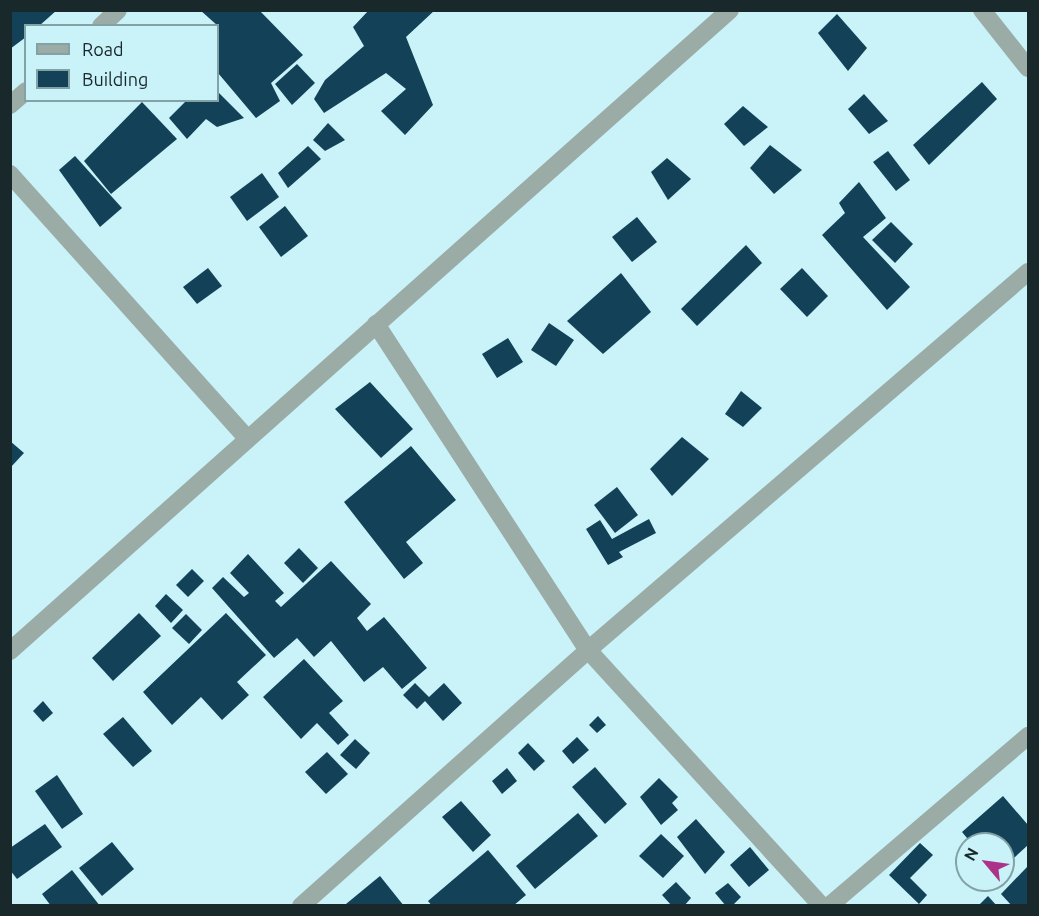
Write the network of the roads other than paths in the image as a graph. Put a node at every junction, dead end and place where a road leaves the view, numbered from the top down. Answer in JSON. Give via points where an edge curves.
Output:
{"nodes":[{"id":1,"x":118,"y":10,"type":"edge"},
{"id":2,"x":730,"y":10,"type":"edge"},
{"id":3,"x":982,"y":10,"type":"edge"},
{"id":4,"x":103,"y":24,"type":"edge"},
{"id":5,"x":1029,"y":68,"type":"edge"},
{"id":6,"x":24,"y":94,"type":"edge"},
{"id":7,"x":10,"y":105,"type":"edge"},
{"id":8,"x":10,"y":174,"type":"edge"},
{"id":9,"x":1029,"y":272,"type":"edge"},
{"id":10,"x":376,"y":324,"type":"junction"},
{"id":11,"x":247,"y":438,"type":"junction"},
{"id":12,"x":588,"y":650,"type":"junction"},
{"id":13,"x":10,"y":651,"type":"edge"},
{"id":14,"x":1029,"y":736,"type":"edge"},
{"id":15,"x":301,"y":906,"type":"edge"},
{"id":16,"x":822,"y":906,"type":"edge"},
{"id":17,"x":829,"y":906,"type":"edge"}],
"edges":[{"from":1,"to":4,"type":"street"},
{"from":2,"to":10,"type":"street"},
{"from":3,"to":5,"type":"street"},
{"from":6,"to":7,"type":"street"},
{"from":8,"to":11,"type":"street"},
{"from":9,"to":12,"type":"street"},
{"from":10,"to":11,"type":"street"},
{"from":10,"to":12,"type":"street"},
{"from":11,"to":13,"type":"street"},
{"from":12,"to":15,"type":"street"},
{"from":12,"to":16,"type":"street"},
{"from":14,"to":17,"type":"street"}]}
